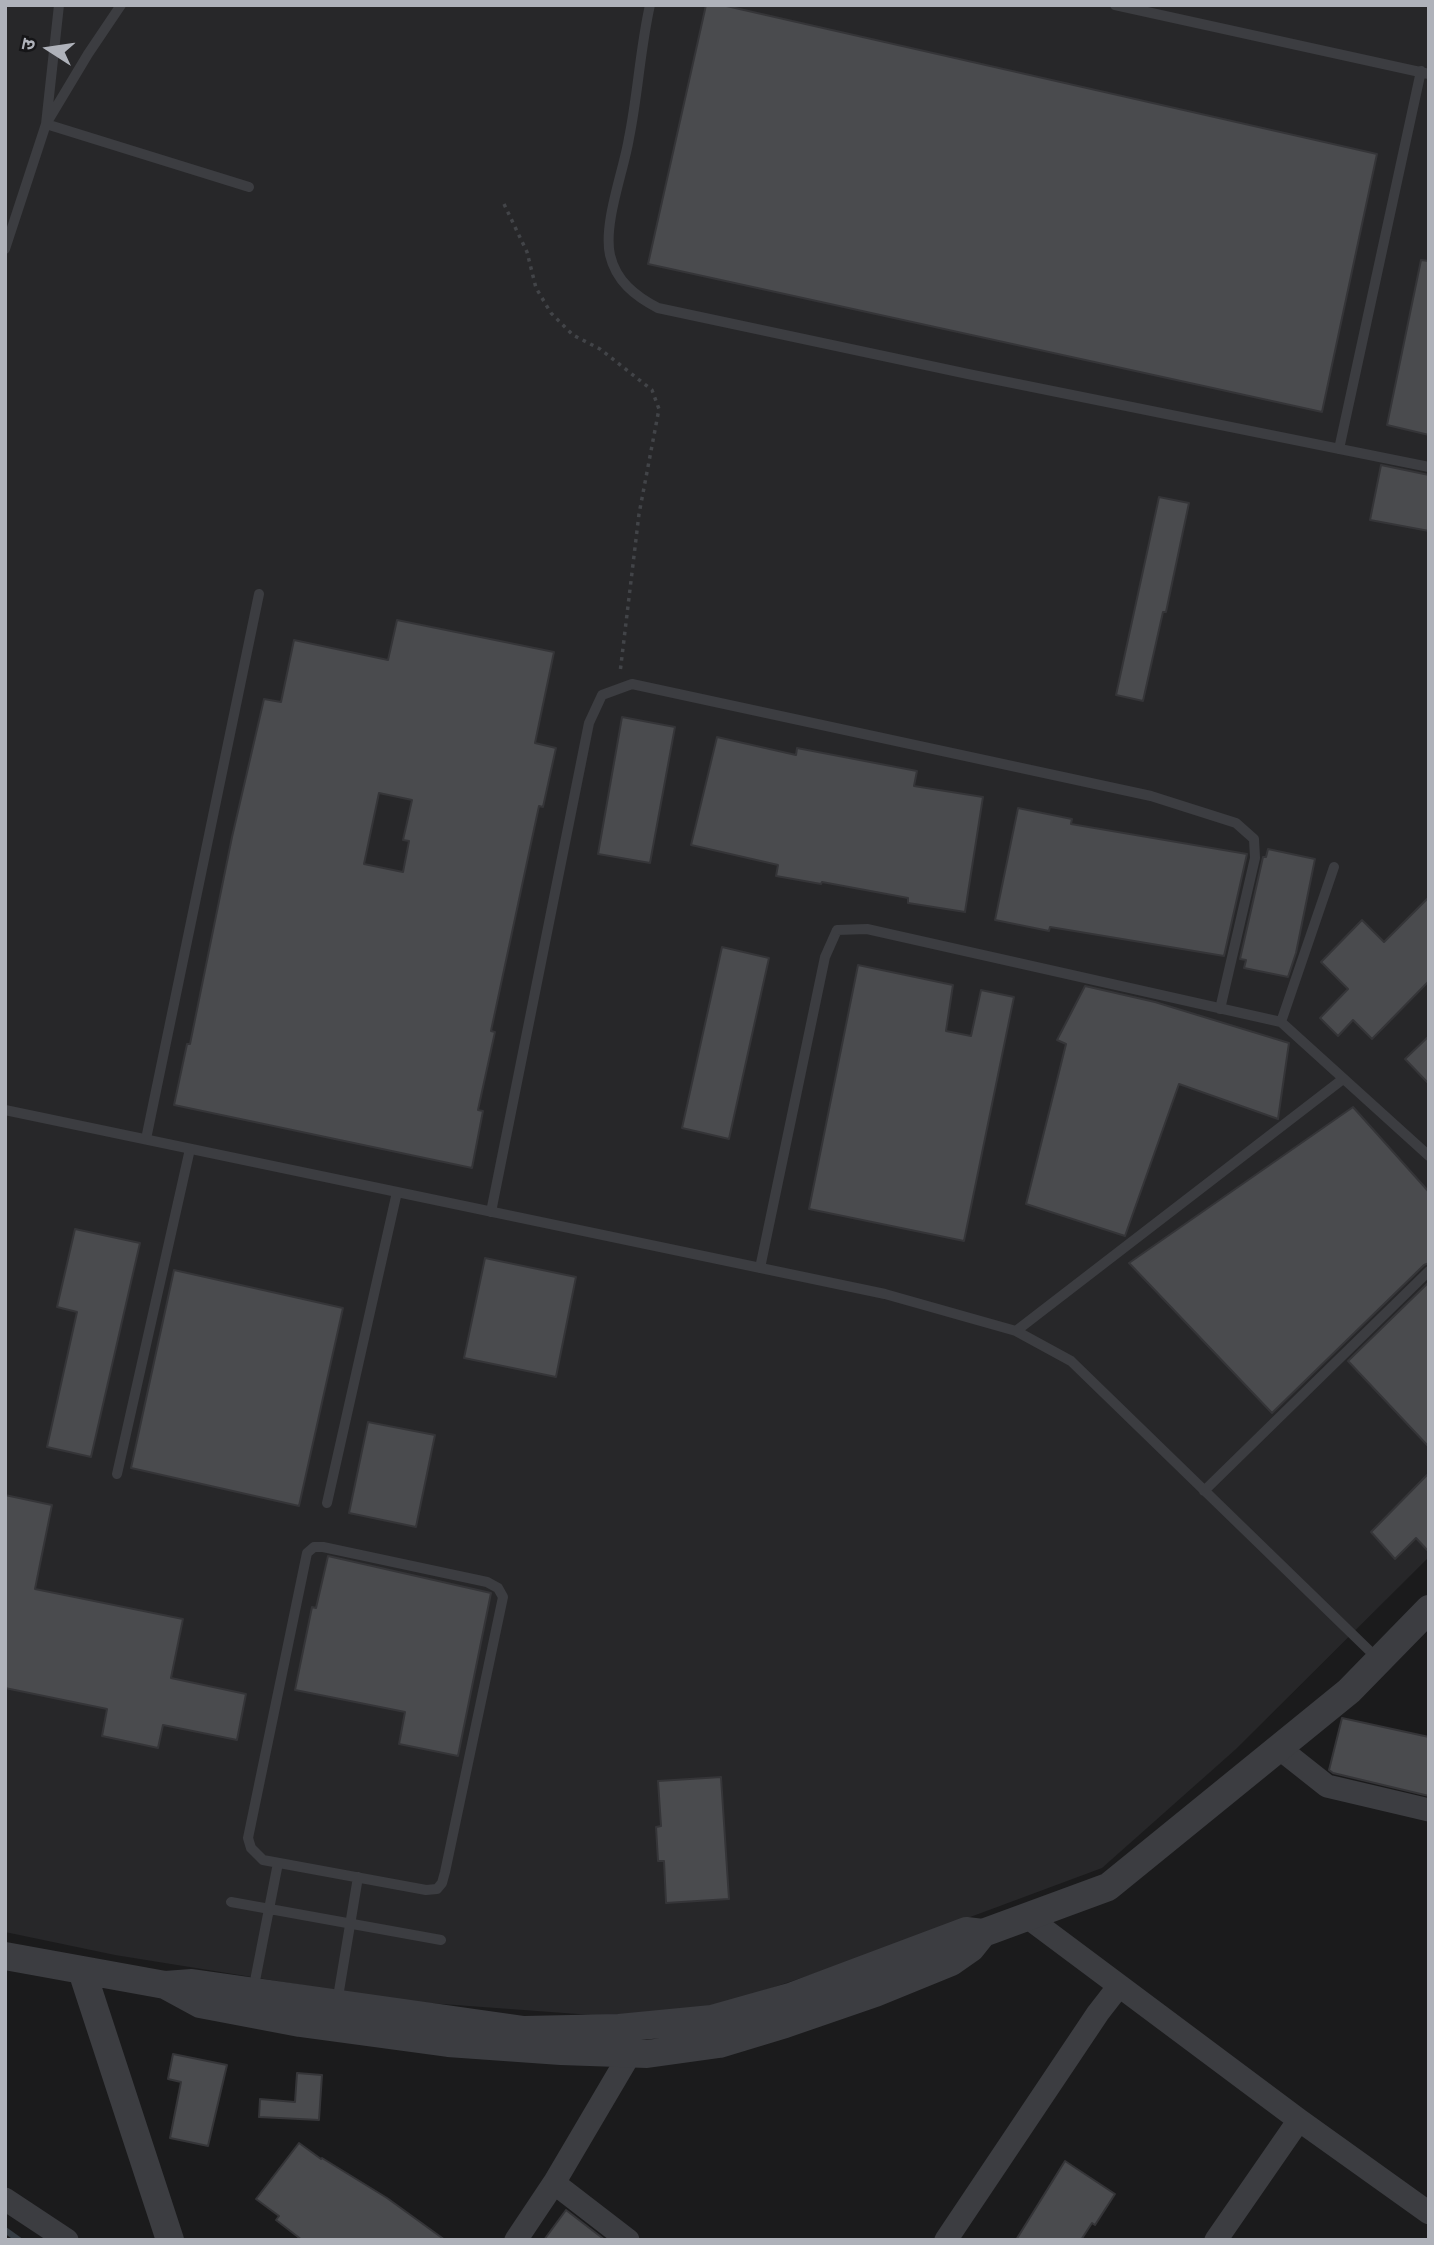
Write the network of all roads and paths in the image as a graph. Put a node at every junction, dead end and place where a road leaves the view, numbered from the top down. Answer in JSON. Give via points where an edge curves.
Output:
{"nodes":[{"id":1,"x":60,"y":5,"type":"edge"},
{"id":2,"x":121,"y":5,"type":"edge"},
{"id":3,"x":650,"y":5,"type":"edge"},
{"id":4,"x":1115,"y":5,"type":"edge"},
{"id":5,"x":1425,"y":72,"type":"edge"},
{"id":6,"x":46,"y":124,"type":"junction"},
{"id":7,"x":249,"y":187,"type":"dead end"},
{"id":8,"x":504,"y":204,"type":"dead end"},
{"id":9,"x":5,"y":249,"type":"edge"},
{"id":10,"x":1339,"y":449,"type":"junction"},
{"id":11,"x":1429,"y":467,"type":"edge"},
{"id":12,"x":260,"y":594,"type":"dead end"},
{"id":13,"x":618,"y":689,"type":"junction"},
{"id":14,"x":1334,"y":866,"type":"dead end"},
{"id":15,"x":1220,"y":1009,"type":"junction"},
{"id":16,"x":1281,"y":1022,"type":"junction"},
{"id":17,"x":1343,"y":1079,"type":"junction"},
{"id":18,"x":5,"y":1110,"type":"edge"},
{"id":19,"x":146,"y":1139,"type":"junction"},
{"id":20,"x":190,"y":1149,"type":"junction"},
{"id":21,"x":1429,"y":1156,"type":"edge"},
{"id":22,"x":397,"y":1192,"type":"junction"},
{"id":23,"x":491,"y":1212,"type":"junction"},
{"id":24,"x":760,"y":1268,"type":"junction"},
{"id":25,"x":1429,"y":1271,"type":"edge"},
{"id":26,"x":1016,"y":1331,"type":"junction"},
{"id":27,"x":117,"y":1474,"type":"dead end"},
{"id":28,"x":1204,"y":1491,"type":"junction"},
{"id":29,"x":327,"y":1503,"type":"dead end"},
{"id":30,"x":1429,"y":1609,"type":"edge"},
{"id":31,"x":1379,"y":1660,"type":"junction"},
{"id":32,"x":1279,"y":1748,"type":"junction"},
{"id":33,"x":1429,"y":1810,"type":"edge"},
{"id":34,"x":278,"y":1863,"type":"junction"},
{"id":35,"x":358,"y":1877,"type":"junction"},
{"id":36,"x":231,"y":1902,"type":"dead end"},
{"id":37,"x":269,"y":1909,"type":"junction"},
{"id":38,"x":1026,"y":1916,"type":"junction"},
{"id":39,"x":350,"y":1924,"type":"junction"},
{"id":40,"x":983,"y":1933,"type":"junction"},
{"id":41,"x":441,"y":1940,"type":"dead end"},
{"id":42,"x":5,"y":1956,"type":"edge"},
{"id":43,"x":82,"y":1971,"type":"junction"},
{"id":44,"x":165,"y":1985,"type":"junction"},
{"id":45,"x":1119,"y":1986,"type":"junction"},
{"id":46,"x":253,"y":1991,"type":"junction"},
{"id":47,"x":337,"y":2003,"type":"junction"},
{"id":48,"x":630,"y":2054,"type":"junction"},
{"id":49,"x":1298,"y":2120,"type":"junction"},
{"id":50,"x":554,"y":2183,"type":"junction"},
{"id":51,"x":5,"y":2199,"type":"edge"},
{"id":52,"x":1429,"y":2213,"type":"edge"},
{"id":53,"x":67,"y":2240,"type":"edge"},
{"id":54,"x":170,"y":2240,"type":"edge"},
{"id":55,"x":516,"y":2240,"type":"edge"},
{"id":56,"x":628,"y":2240,"type":"edge"},
{"id":57,"x":946,"y":2240,"type":"edge"},
{"id":58,"x":1216,"y":2240,"type":"edge"}],
"edges":[{"from":1,"to":6,"type":"lane"},
{"from":2,"to":6,"type":"lane"},
{"from":3,"to":10,"type":"lane","via":[[610,228],[609,253],[617,274],[637,298],[658,308]]},
{"from":4,"to":5,"type":"lane"},
{"from":5,"to":10,"type":"lane"},
{"from":6,"to":7,"type":"lane"},
{"from":6,"to":9,"type":"lane"},
{"from":8,"to":13,"type":"path","via":[[527,252],[536,288],[551,313],[573,335],[600,349],[652,390],[659,409],[639,514]]},
{"from":10,"to":11,"type":"lane"},
{"from":12,"to":19,"type":"lane"},
{"from":13,"to":15,"type":"lane","via":[[632,684],[1124,790],[1236,823],[1254,839],[1255,858]]},
{"from":13,"to":23,"type":"lane","via":[[602,695],[589,723]]},
{"from":14,"to":16,"type":"lane"},
{"from":15,"to":16,"type":"lane"},
{"from":15,"to":24,"type":"lane","via":[[867,929],[837,930],[825,957]]},
{"from":16,"to":17,"type":"lane"},
{"from":17,"to":21,"type":"lane"},
{"from":17,"to":26,"type":"lane"},
{"from":18,"to":19,"type":"lane"},
{"from":19,"to":20,"type":"lane"},
{"from":20,"to":22,"type":"lane"},
{"from":20,"to":27,"type":"lane"},
{"from":22,"to":23,"type":"lane"},
{"from":22,"to":29,"type":"lane"},
{"from":23,"to":24,"type":"lane"},
{"from":24,"to":26,"type":"lane","via":[[886,1294]]},
{"from":25,"to":28,"type":"lane"},
{"from":26,"to":28,"type":"lane","via":[[1071,1361]]},
{"from":28,"to":31,"type":"lane"},
{"from":30,"to":31,"type":"street"},
{"from":31,"to":32,"type":"street"},
{"from":32,"to":33,"type":"street","via":[[1327,1786]]},
{"from":32,"to":38,"type":"street","via":[[1108,1887]]},
{"from":34,"to":35,"type":"lane"},
{"from":34,"to":35,"type":"lane","via":[[263,1860],[248,1838],[307,1553],[323,1547],[487,1582],[503,1597],[442,1883],[426,1890]]},
{"from":34,"to":37,"type":"lane"},
{"from":35,"to":39,"type":"lane"},
{"from":36,"to":37,"type":"lane"},
{"from":37,"to":39,"type":"lane"},
{"from":37,"to":46,"type":"lane"},
{"from":38,"to":40,"type":"street"},
{"from":38,"to":45,"type":"street"},
{"from":39,"to":41,"type":"lane"},
{"from":39,"to":47,"type":"lane"},
{"from":40,"to":47,"type":"street","via":[[966,1931],[790,1997],[712,2019],[619,2028],[524,2030]]},
{"from":40,"to":48,"type":"street","via":[[951,1962],[798,2020],[719,2044]]},
{"from":42,"to":43,"type":"street"},
{"from":43,"to":44,"type":"street"},
{"from":43,"to":54,"type":"street"},
{"from":44,"to":46,"type":"street","via":[[192,1983]]},
{"from":44,"to":48,"type":"street","via":[[200,2004],[300,2023],[448,2043]]},
{"from":45,"to":49,"type":"street"},
{"from":45,"to":57,"type":"street"},
{"from":46,"to":47,"type":"street"},
{"from":48,"to":50,"type":"street"},
{"from":49,"to":52,"type":"street"},
{"from":49,"to":58,"type":"street"},
{"from":50,"to":55,"type":"street"},
{"from":50,"to":56,"type":"street"},
{"from":51,"to":53,"type":"street"}]}
